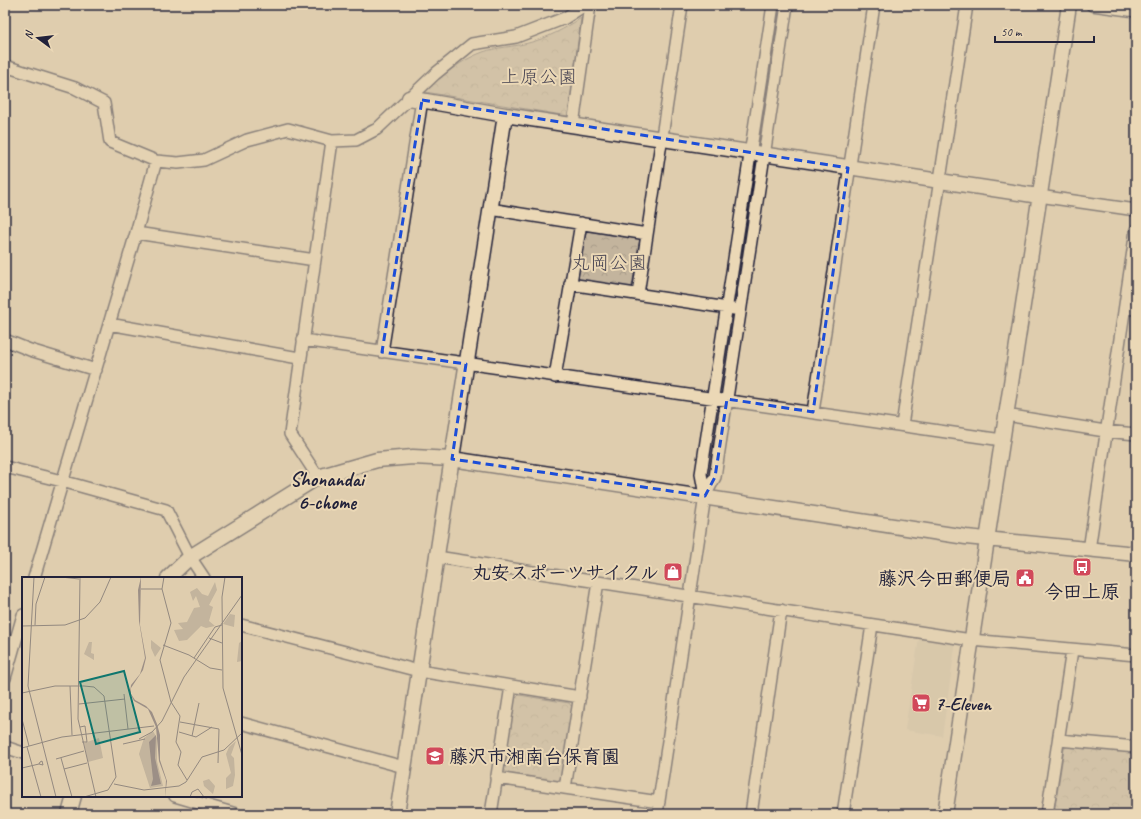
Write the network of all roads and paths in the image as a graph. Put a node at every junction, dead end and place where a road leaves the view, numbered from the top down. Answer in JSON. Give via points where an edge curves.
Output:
{"nodes":[{"id":1,"x":585,"y":5,"type":"edge"},
{"id":2,"x":590,"y":5,"type":"edge"},
{"id":3,"x":682,"y":5,"type":"edge"},
{"id":4,"x":773,"y":5,"type":"edge"},
{"id":5,"x":787,"y":5,"type":"edge"},
{"id":6,"x":874,"y":5,"type":"edge"},
{"id":7,"x":967,"y":5,"type":"edge"},
{"id":8,"x":1069,"y":5,"type":"edge"},
{"id":9,"x":1092,"y":5,"type":"edge"},
{"id":10,"x":1136,"y":12,"type":"edge"},
{"id":11,"x":769,"y":36,"type":"junction"},
{"id":12,"x":782,"y":38,"type":"junction"},
{"id":13,"x":5,"y":66,"type":"edge"},
{"id":14,"x":416,"y":99,"type":"junction"},
{"id":15,"x":505,"y":115,"type":"junction"},
{"id":16,"x":573,"y":125,"type":"junction"},
{"id":17,"x":662,"y":139,"type":"junction"},
{"id":18,"x":332,"y":141,"type":"junction"},
{"id":19,"x":757,"y":154,"type":"junction"},
{"id":20,"x":156,"y":161,"type":"junction"},
{"id":21,"x":848,"y":168,"type":"junction"},
{"id":22,"x":939,"y":181,"type":"junction"},
{"id":23,"x":1039,"y":196,"type":"junction"},
{"id":24,"x":490,"y":209,"type":"junction"},
{"id":25,"x":1136,"y":210,"type":"edge"},
{"id":26,"x":580,"y":222,"type":"junction"},
{"id":27,"x":1136,"y":230,"type":"edge"},
{"id":28,"x":136,"y":233,"type":"junction"},
{"id":29,"x":647,"y":234,"type":"junction"},
{"id":30,"x":315,"y":260,"type":"junction"},
{"id":31,"x":570,"y":284,"type":"junction"},
{"id":32,"x":638,"y":294,"type":"junction"},
{"id":33,"x":727,"y":308,"type":"junction"},
{"id":34,"x":1131,"y":309,"type":"edge"},
{"id":35,"x":741,"y":310,"type":"junction"},
{"id":36,"x":109,"y":324,"type":"junction"},
{"id":37,"x":5,"y":340,"type":"edge"},
{"id":38,"x":303,"y":340,"type":"junction"},
{"id":39,"x":382,"y":352,"type":"junction"},
{"id":40,"x":299,"y":358,"type":"junction"},
{"id":41,"x":466,"y":364,"type":"junction"},
{"id":42,"x":96,"y":370,"type":"junction"},
{"id":43,"x":555,"y":377,"type":"junction"},
{"id":44,"x":713,"y":397,"type":"junction"},
{"id":45,"x":727,"y":399,"type":"junction"},
{"id":46,"x":812,"y":412,"type":"junction"},
{"id":47,"x":1006,"y":415,"type":"junction"},
{"id":48,"x":902,"y":425,"type":"junction"},
{"id":49,"x":1105,"y":431,"type":"junction"},
{"id":50,"x":1136,"y":434,"type":"edge"},
{"id":51,"x":1002,"y":440,"type":"junction"},
{"id":52,"x":452,"y":459,"type":"junction"},
{"id":53,"x":5,"y":467,"type":"edge"},
{"id":54,"x":318,"y":477,"type":"junction"},
{"id":55,"x":62,"y":481,"type":"junction"},
{"id":56,"x":705,"y":496,"type":"junction"},
{"id":57,"x":987,"y":540,"type":"junction"},
{"id":58,"x":1089,"y":550,"type":"junction"},
{"id":59,"x":1136,"y":554,"type":"edge"},
{"id":60,"x":190,"y":557,"type":"junction"},
{"id":61,"x":437,"y":557,"type":"junction"},
{"id":62,"x":34,"y":577,"type":"edge"},
{"id":63,"x":169,"y":577,"type":"edge"},
{"id":64,"x":203,"y":577,"type":"edge"},
{"id":65,"x":598,"y":582,"type":"junction"},
{"id":66,"x":690,"y":596,"type":"junction"},
{"id":67,"x":781,"y":610,"type":"junction"},
{"id":68,"x":22,"y":618,"type":"edge"},
{"id":69,"x":242,"y":625,"type":"edge"},
{"id":70,"x":872,"y":625,"type":"junction"},
{"id":71,"x":971,"y":640,"type":"junction"},
{"id":72,"x":1072,"y":650,"type":"junction"},
{"id":73,"x":1136,"y":655,"type":"edge"},
{"id":74,"x":419,"y":672,"type":"junction"},
{"id":75,"x":5,"y":678,"type":"edge"},
{"id":76,"x":511,"y":686,"type":"junction"},
{"id":77,"x":580,"y":697,"type":"junction"},
{"id":78,"x":242,"y":723,"type":"edge"},
{"id":79,"x":1059,"y":740,"type":"junction"},
{"id":80,"x":5,"y":747,"type":"edge"},
{"id":81,"x":1136,"y":747,"type":"edge"},
{"id":82,"x":22,"y":752,"type":"edge"},
{"id":83,"x":404,"y":768,"type":"junction"},
{"id":84,"x":496,"y":778,"type":"junction"},
{"id":85,"x":566,"y":788,"type":"junction"},
{"id":86,"x":74,"y":797,"type":"edge"},
{"id":87,"x":180,"y":797,"type":"edge"},
{"id":88,"x":659,"y":802,"type":"junction"},
{"id":89,"x":69,"y":814,"type":"edge"},
{"id":90,"x":236,"y":814,"type":"edge"},
{"id":91,"x":397,"y":814,"type":"edge"},
{"id":92,"x":490,"y":814,"type":"edge"},
{"id":93,"x":657,"y":814,"type":"edge"},
{"id":94,"x":751,"y":814,"type":"edge"},
{"id":95,"x":843,"y":814,"type":"edge"},
{"id":96,"x":945,"y":814,"type":"edge"},
{"id":97,"x":1047,"y":814,"type":"edge"}],
"edges":[{"from":1,"to":14,"type":"street","via":[[565,18],[516,37],[472,44],[435,74]]},
{"from":2,"to":16,"type":"street"},
{"from":3,"to":17,"type":"street"},
{"from":4,"to":11,"type":"street"},
{"from":5,"to":12,"type":"street"},
{"from":6,"to":21,"type":"street"},
{"from":7,"to":22,"type":"street"},
{"from":8,"to":23,"type":"street"},
{"from":9,"to":10,"type":"street"},
{"from":11,"to":12,"type":"street"},
{"from":11,"to":19,"type":"street"},
{"from":12,"to":19,"type":"street"},
{"from":13,"to":20,"type":"street","via":[[75,88],[104,103],[110,142]]},
{"from":14,"to":15,"type":"street"},
{"from":14,"to":18,"type":"street","via":[[377,129],[356,140]]},
{"from":14,"to":39,"type":"street"},
{"from":15,"to":16,"type":"street"},
{"from":15,"to":24,"type":"street"},
{"from":16,"to":17,"type":"street"},
{"from":17,"to":19,"type":"street"},
{"from":17,"to":29,"type":"street"},
{"from":18,"to":20,"type":"street","via":[[288,129],[247,140],[204,160],[178,163]]},
{"from":18,"to":30,"type":"street"},
{"from":19,"to":21,"type":"street"},
{"from":19,"to":33,"type":"street"},
{"from":19,"to":35,"type":"street"},
{"from":20,"to":28,"type":"street"},
{"from":21,"to":22,"type":"street"},
{"from":21,"to":46,"type":"street"},
{"from":22,"to":23,"type":"street"},
{"from":22,"to":48,"type":"street"},
{"from":23,"to":25,"type":"street"},
{"from":23,"to":47,"type":"street"},
{"from":24,"to":26,"type":"street"},
{"from":24,"to":41,"type":"street"},
{"from":26,"to":29,"type":"street"},
{"from":26,"to":31,"type":"street"},
{"from":27,"to":34,"type":"street"},
{"from":28,"to":30,"type":"street"},
{"from":28,"to":36,"type":"street"},
{"from":29,"to":32,"type":"street"},
{"from":30,"to":38,"type":"street"},
{"from":31,"to":32,"type":"street"},
{"from":31,"to":43,"type":"street"},
{"from":32,"to":33,"type":"street"},
{"from":33,"to":35,"type":"street"},
{"from":33,"to":44,"type":"street"},
{"from":34,"to":49,"type":"street"},
{"from":35,"to":45,"type":"street"},
{"from":36,"to":40,"type":"street"},
{"from":36,"to":42,"type":"street"},
{"from":37,"to":42,"type":"street"},
{"from":38,"to":39,"type":"street"},
{"from":38,"to":40,"type":"street"},
{"from":39,"to":41,"type":"street"},
{"from":40,"to":54,"type":"street","via":[[290,434]]},
{"from":41,"to":43,"type":"street"},
{"from":41,"to":52,"type":"street"},
{"from":42,"to":55,"type":"street"},
{"from":43,"to":44,"type":"street"},
{"from":44,"to":45,"type":"street"},
{"from":44,"to":56,"type":"street","via":[[701,474]]},
{"from":45,"to":46,"type":"street"},
{"from":45,"to":56,"type":"street","via":[[715,477]]},
{"from":46,"to":48,"type":"street"},
{"from":47,"to":49,"type":"street"},
{"from":47,"to":51,"type":"street"},
{"from":48,"to":51,"type":"street"},
{"from":49,"to":50,"type":"street"},
{"from":49,"to":58,"type":"street"},
{"from":51,"to":57,"type":"street"},
{"from":52,"to":54,"type":"street","via":[[413,457],[378,460]]},
{"from":52,"to":56,"type":"street"},
{"from":52,"to":61,"type":"street"},
{"from":53,"to":55,"type":"street"},
{"from":54,"to":60,"type":"street"},
{"from":55,"to":60,"type":"street","via":[[166,510]]},
{"from":55,"to":62,"type":"street"},
{"from":56,"to":57,"type":"street"},
{"from":56,"to":66,"type":"street"},
{"from":57,"to":58,"type":"street"},
{"from":57,"to":71,"type":"street"},
{"from":58,"to":59,"type":"street"},
{"from":60,"to":63,"type":"street"},
{"from":60,"to":64,"type":"street"},
{"from":61,"to":65,"type":"street"},
{"from":61,"to":74,"type":"street"},
{"from":65,"to":66,"type":"street"},
{"from":65,"to":77,"type":"street"},
{"from":66,"to":67,"type":"street"},
{"from":66,"to":88,"type":"street"},
{"from":67,"to":70,"type":"street"},
{"from":67,"to":94,"type":"street"},
{"from":68,"to":75,"type":"street"},
{"from":69,"to":74,"type":"street"},
{"from":70,"to":71,"type":"street"},
{"from":70,"to":95,"type":"street"},
{"from":71,"to":72,"type":"street"},
{"from":71,"to":96,"type":"street"},
{"from":72,"to":73,"type":"street"},
{"from":72,"to":79,"type":"street"},
{"from":74,"to":76,"type":"street"},
{"from":74,"to":83,"type":"street"},
{"from":76,"to":77,"type":"street"},
{"from":76,"to":84,"type":"street"},
{"from":77,"to":85,"type":"street"},
{"from":78,"to":83,"type":"street"},
{"from":79,"to":81,"type":"street"},
{"from":79,"to":97,"type":"street"},
{"from":80,"to":82,"type":"street"},
{"from":83,"to":91,"type":"street"},
{"from":84,"to":85,"type":"street"},
{"from":84,"to":92,"type":"street"},
{"from":85,"to":88,"type":"street"},
{"from":86,"to":89,"type":"street"},
{"from":87,"to":90,"type":"street"},
{"from":88,"to":93,"type":"street"}]}
